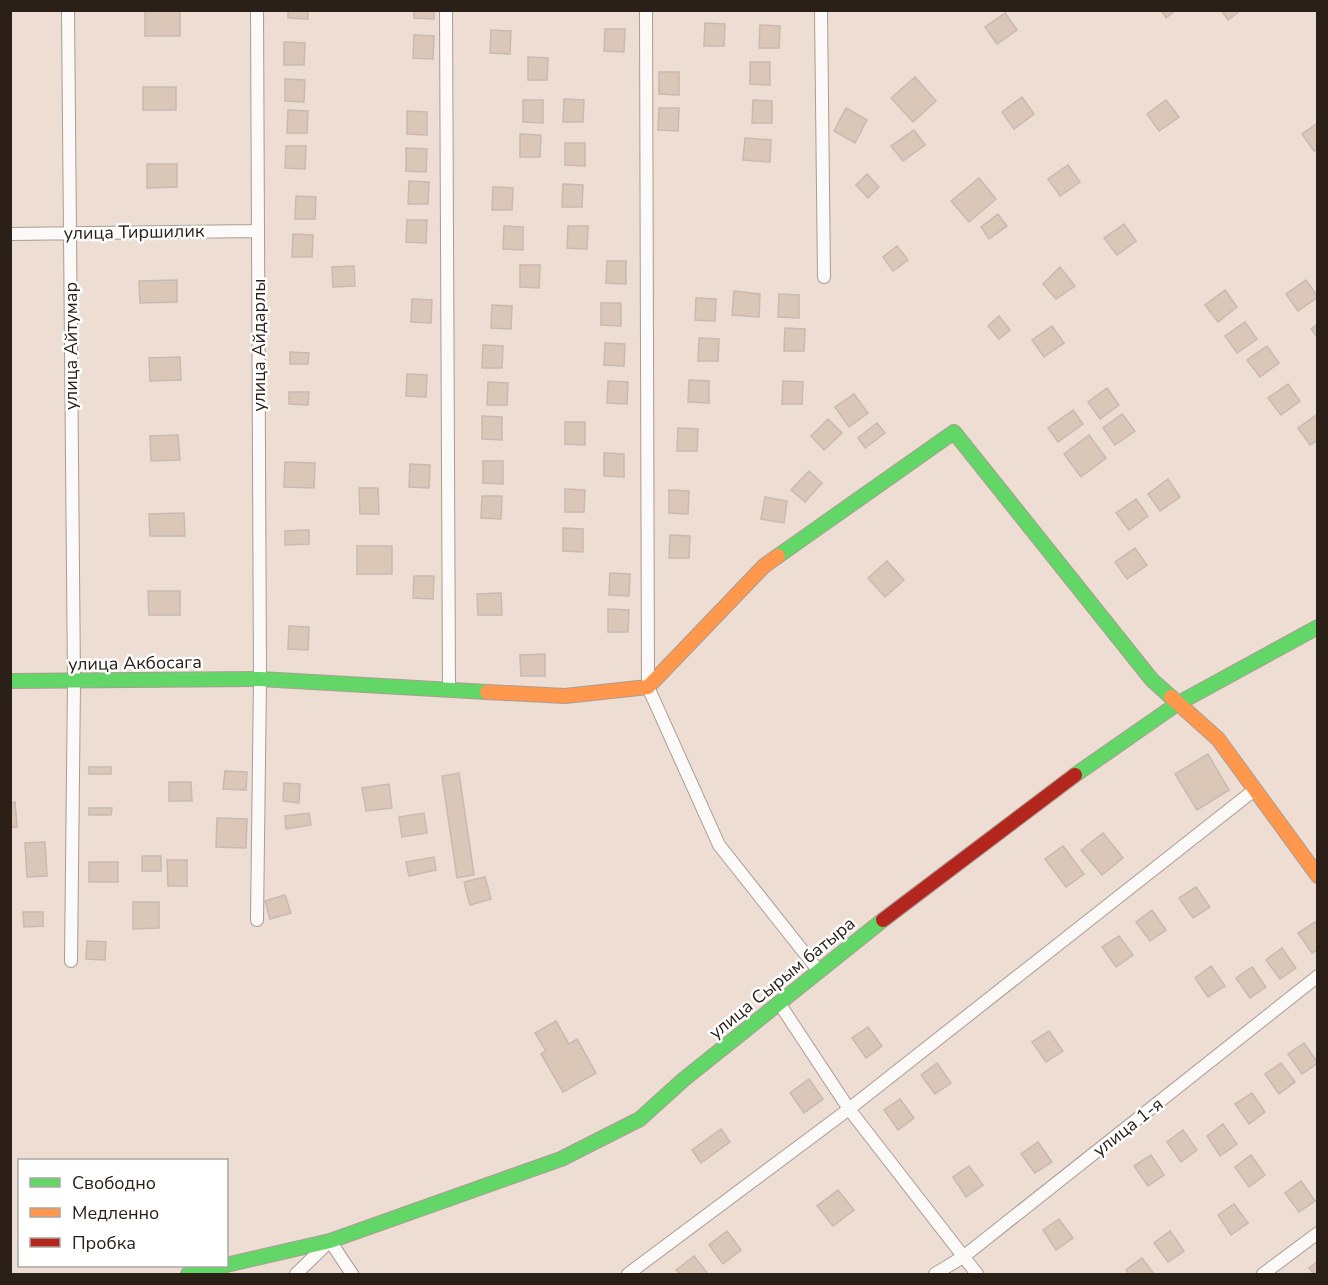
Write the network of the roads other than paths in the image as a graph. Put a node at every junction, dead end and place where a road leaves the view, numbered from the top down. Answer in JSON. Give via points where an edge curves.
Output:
{"nodes":[{"id":1,"x":68,"y":10,"type":"edge"},
{"id":2,"x":257,"y":10,"type":"edge"},
{"id":3,"x":446,"y":10,"type":"edge"},
{"id":4,"x":646,"y":10,"type":"edge"},
{"id":5,"x":821,"y":10,"type":"edge"},
{"id":6,"x":258,"y":231,"type":"junction"},
{"id":7,"x":70,"y":233,"type":"junction"},
{"id":8,"x":10,"y":234,"type":"edge"},
{"id":9,"x":824,"y":277,"type":"dead end"},
{"id":10,"x":1317,"y":627,"type":"edge"},
{"id":11,"x":260,"y":679,"type":"junction"},
{"id":12,"x":10,"y":681,"type":"edge"},
{"id":13,"x":74,"y":682,"type":"junction"},
{"id":14,"x":648,"y":687,"type":"junction"},
{"id":15,"x":449,"y":688,"type":"junction"},
{"id":16,"x":1177,"y":704,"type":"junction"},
{"id":17,"x":1253,"y":791,"type":"junction"},
{"id":18,"x":1317,"y":876,"type":"edge"},
{"id":19,"x":257,"y":920,"type":"dead end"},
{"id":20,"x":71,"y":961,"type":"dead end"},
{"id":21,"x":818,"y":970,"type":"junction"},
{"id":22,"x":1317,"y":976,"type":"edge"},
{"id":23,"x":778,"y":1004,"type":"junction"},
{"id":24,"x":849,"y":1110,"type":"junction"},
{"id":25,"x":1317,"y":1233,"type":"edge"},
{"id":26,"x":330,"y":1241,"type":"junction"},
{"id":27,"x":963,"y":1257,"type":"junction"},
{"id":28,"x":228,"y":1265,"type":"edge"},
{"id":29,"x":218,"y":1267,"type":"edge"},
{"id":30,"x":188,"y":1275,"type":"edge"},
{"id":31,"x":296,"y":1275,"type":"edge"},
{"id":32,"x":352,"y":1275,"type":"edge"},
{"id":33,"x":628,"y":1275,"type":"edge"},
{"id":34,"x":935,"y":1275,"type":"edge"},
{"id":35,"x":977,"y":1275,"type":"edge"},
{"id":36,"x":1263,"y":1275,"type":"edge"}],
"edges":[{"from":1,"to":7,"type":"street","name":"улица Айтумар"},
{"from":2,"to":6,"type":"street","name":"улица Айдарлы"},
{"from":3,"to":15,"type":"street"},
{"from":4,"to":14,"type":"street"},
{"from":5,"to":9,"type":"street"},
{"from":6,"to":7,"type":"street","name":"улица Тиршилик"},
{"from":6,"to":11,"type":"street","name":"улица Айдарлы"},
{"from":7,"to":8,"type":"street","name":"улица Тиршилик"},
{"from":7,"to":13,"type":"street","name":"улица Айтумар"},
{"from":10,"to":16,"type":"street","name":"улица Сырым батыра"},
{"from":11,"to":13,"type":"street","name":"улица Акбосага"},
{"from":11,"to":15,"type":"street","name":"улица Акбосага"},
{"from":11,"to":19,"type":"street","name":"улица Айдарлы"},
{"from":12,"to":13,"type":"street","name":"улица Акбосага"},
{"from":13,"to":20,"type":"street","name":"улица Айтумар"},
{"from":14,"to":15,"type":"street","name":"улица Акбосага","via":[[565,696]]},
{"from":14,"to":16,"type":"street","via":[[764,566],[954,432],[1152,680]]},
{"from":14,"to":21,"type":"street","via":[[719,845]]},
{"from":16,"to":17,"type":"street","via":[[1218,739]]},
{"from":16,"to":21,"type":"street","name":"улица Сырым батыра","via":[[1061,785]]},
{"from":17,"to":18,"type":"street"},
{"from":17,"to":24,"type":"street"},
{"from":21,"to":23,"type":"street","name":"улица Сырым батыра"},
{"from":22,"to":27,"type":"street","name":"улица 1-я"},
{"from":23,"to":24,"type":"street"},
{"from":23,"to":26,"type":"street","name":"улица Сырым батыра","via":[[640,1119],[561,1159]]},
{"from":24,"to":27,"type":"street"},
{"from":24,"to":33,"type":"street"},
{"from":25,"to":36,"type":"street"},
{"from":26,"to":28,"type":"street","name":"улица Сырым батыра"},
{"from":26,"to":31,"type":"street"},
{"from":26,"to":32,"type":"street"},
{"from":27,"to":34,"type":"street","name":"улица 1-я"},
{"from":27,"to":35,"type":"street"},
{"from":29,"to":30,"type":"street","name":"улица Сырым батыра"}]}
